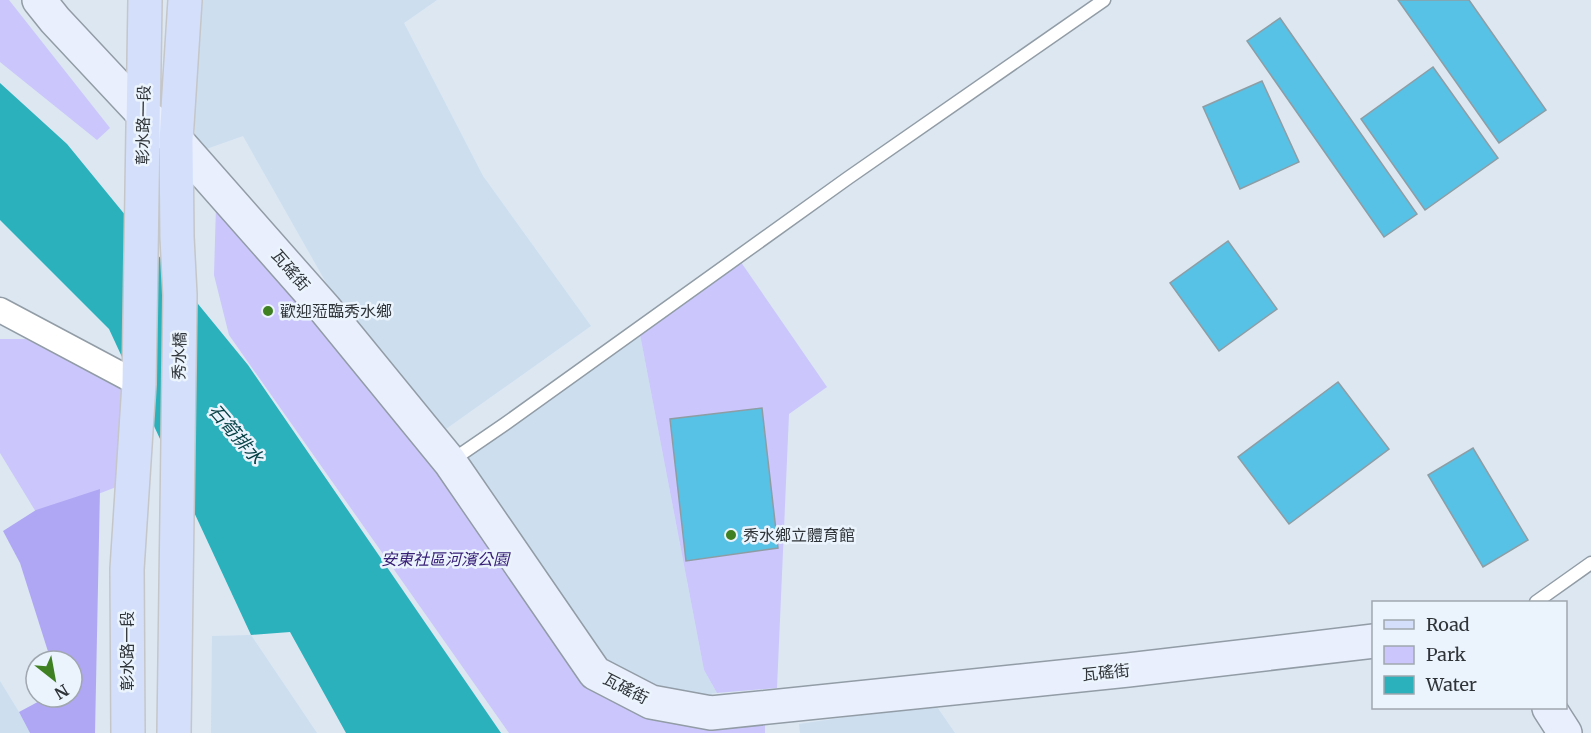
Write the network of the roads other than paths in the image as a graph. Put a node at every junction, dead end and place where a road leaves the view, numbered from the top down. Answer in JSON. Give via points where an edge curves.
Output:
{"nodes":[{"id":1,"x":39,"y":0,"type":"edge"},
{"id":2,"x":145,"y":0,"type":"edge"},
{"id":3,"x":185,"y":0,"type":"edge"},
{"id":4,"x":1104,"y":0,"type":"edge"},
{"id":5,"x":143,"y":114,"type":"junction"},
{"id":6,"x":176,"y":140,"type":"junction"},
{"id":7,"x":0,"y":310,"type":"edge"},
{"id":8,"x":139,"y":384,"type":"junction"},
{"id":9,"x":450,"y":462,"type":"junction"},
{"id":10,"x":1591,"y":563,"type":"edge"},
{"id":11,"x":1539,"y":601,"type":"edge"},
{"id":12,"x":1372,"y":641,"type":"edge"},
{"id":13,"x":1550,"y":709,"type":"edge"},
{"id":14,"x":128,"y":733,"type":"edge"},
{"id":15,"x":174,"y":733,"type":"edge"},
{"id":16,"x":1565,"y":733,"type":"edge"}],
"edges":[{"from":1,"to":5,"type":"street","name":"瓦磘街"},
{"from":2,"to":5,"type":"main road","name":"彰水路一段"},
{"from":3,"to":6,"type":"main road","name":"彰水路一段"},
{"from":4,"to":9,"type":"lane"},
{"from":5,"to":6,"type":"street","name":"瓦磘街"},
{"from":5,"to":8,"type":"main road","name":"彰水路一段"},
{"from":6,"to":9,"type":"street","name":"瓦磘街","via":[[325,309]]},
{"from":6,"to":15,"type":"main road","name":"秀水橋","via":[[180,295]]},
{"from":7,"to":8,"type":"street"},
{"from":8,"to":14,"type":"main road","name":"彰水路一段","via":[[127,569]]},
{"from":9,"to":12,"type":"street","name":"瓦磘街","via":[[595,672],[651,702],[711,713]]},
{"from":10,"to":11,"type":"lane"},
{"from":13,"to":16,"type":"street"}]}
